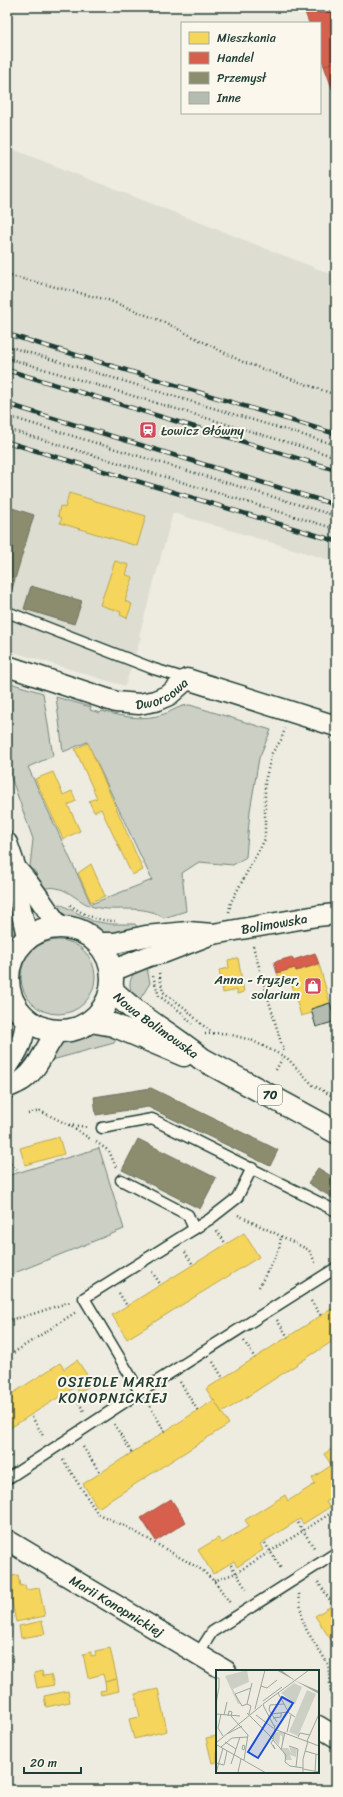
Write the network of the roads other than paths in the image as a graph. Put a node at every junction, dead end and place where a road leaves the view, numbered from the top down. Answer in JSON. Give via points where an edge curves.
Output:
{"nodes":[{"id":1,"x":7,"y":612,"type":"edge"},
{"id":2,"x":7,"y":666,"type":"edge"},
{"id":3,"x":187,"y":679,"type":"junction"},
{"id":4,"x":336,"y":726,"type":"edge"},
{"id":5,"x":7,"y":843,"type":"edge"},
{"id":6,"x":12,"y":870,"type":"edge"},
{"id":7,"x":336,"y":914,"type":"edge"},
{"id":8,"x":59,"y":926,"type":"junction"},
{"id":9,"x":213,"y":934,"type":"junction"},
{"id":10,"x":27,"y":937,"type":"junction"},
{"id":11,"x":98,"y":943,"type":"junction"},
{"id":12,"x":9,"y":962,"type":"edge"},
{"id":13,"x":112,"y":980,"type":"junction"},
{"id":14,"x":9,"y":998,"type":"edge"},
{"id":15,"x":26,"y":1019,"type":"junction"},
{"id":16,"x":91,"y":1021,"type":"junction"},
{"id":17,"x":58,"y":1031,"type":"junction"},
{"id":18,"x":202,"y":1059,"type":"junction"},
{"id":19,"x":7,"y":1067,"type":"edge"},
{"id":20,"x":7,"y":1088,"type":"edge"},
{"id":21,"x":102,"y":1128,"type":"road end"},
{"id":22,"x":336,"y":1132,"type":"edge"},
{"id":23,"x":252,"y":1168,"type":"junction"},
{"id":24,"x":121,"y":1180,"type":"road end"},
{"id":25,"x":336,"y":1211,"type":"edge"},
{"id":26,"x":194,"y":1229,"type":"junction"},
{"id":27,"x":336,"y":1268,"type":"edge"},
{"id":28,"x":140,"y":1392,"type":"junction"},
{"id":29,"x":7,"y":1479,"type":"edge"},
{"id":30,"x":7,"y":1540,"type":"edge"},
{"id":31,"x":336,"y":1553,"type":"edge"},
{"id":32,"x":198,"y":1654,"type":"junction"},
{"id":33,"x":224,"y":1670,"type":"edge"},
{"id":34,"x":319,"y":1727,"type":"edge"},
{"id":35,"x":336,"y":1737,"type":"edge"}],
"edges":[{"from":1,"to":3,"type":"lane","via":[[154,669]]},
{"from":2,"to":3,"type":"street","name":"Dworcowa","via":[[116,702],[139,704],[169,695]]},
{"from":3,"to":4,"type":"street","name":"Dworcowa"},
{"from":5,"to":6,"type":"street"},
{"from":6,"to":8,"type":"street","via":[[31,884]]},
{"from":6,"to":10,"type":"street"},
{"from":7,"to":9,"type":"street","name":"Bolimowska"},
{"from":8,"to":10,"type":"main road","number":"70","via":[[42,929]]},
{"from":8,"to":11,"type":"main road","number":"70","via":[[87,933]]},
{"from":9,"to":11,"type":"street","name":"Bolimowska","via":[[188,932],[146,936],[115,943]]},
{"from":9,"to":13,"type":"street","name":"Bolimowska","via":[[154,964]]},
{"from":10,"to":12,"type":"main road","number":"70"},
{"from":11,"to":13,"type":"main road","number":"70","via":[[105,951]]},
{"from":12,"to":14,"type":"main road","number":"70"},
{"from":13,"to":16,"type":"main road","number":"70","via":[[107,1002]]},
{"from":13,"to":18,"type":"main road","name":"Nowa Bolimowska","number":"70","via":[[126,1004]]},
{"from":14,"to":15,"type":"main road","number":"70"},
{"from":15,"to":17,"type":"main road","number":"70","via":[[46,1030]]},
{"from":15,"to":19,"type":"street","via":[[19,1050]]},
{"from":16,"to":17,"type":"main road","number":"70","via":[[75,1029]]},
{"from":16,"to":18,"type":"main road","name":"Nowa Bolimowska","number":"70","via":[[113,1025],[178,1053]]},
{"from":17,"to":20,"type":"street","via":[[34,1069],[24,1080]]},
{"from":18,"to":22,"type":"main road","name":"Nowa Bolimowska","number":"70","via":[[311,1116]]},
{"from":21,"to":23,"type":"lane","via":[[152,1119]]},
{"from":23,"to":25,"type":"lane"},
{"from":23,"to":26,"type":"lane","via":[[237,1198]]},
{"from":24,"to":26,"type":"lane","via":[[188,1215]]},
{"from":26,"to":28,"type":"lane","via":[[86,1301]]},
{"from":27,"to":28,"type":"lane"},
{"from":28,"to":29,"type":"lane"},
{"from":30,"to":32,"type":"street","name":"Marii Konopnickiej"},
{"from":31,"to":32,"type":"lane","via":[[212,1632]]},
{"from":32,"to":33,"type":"street","name":"Marii Konopnickiej"},
{"from":34,"to":35,"type":"street"}]}
